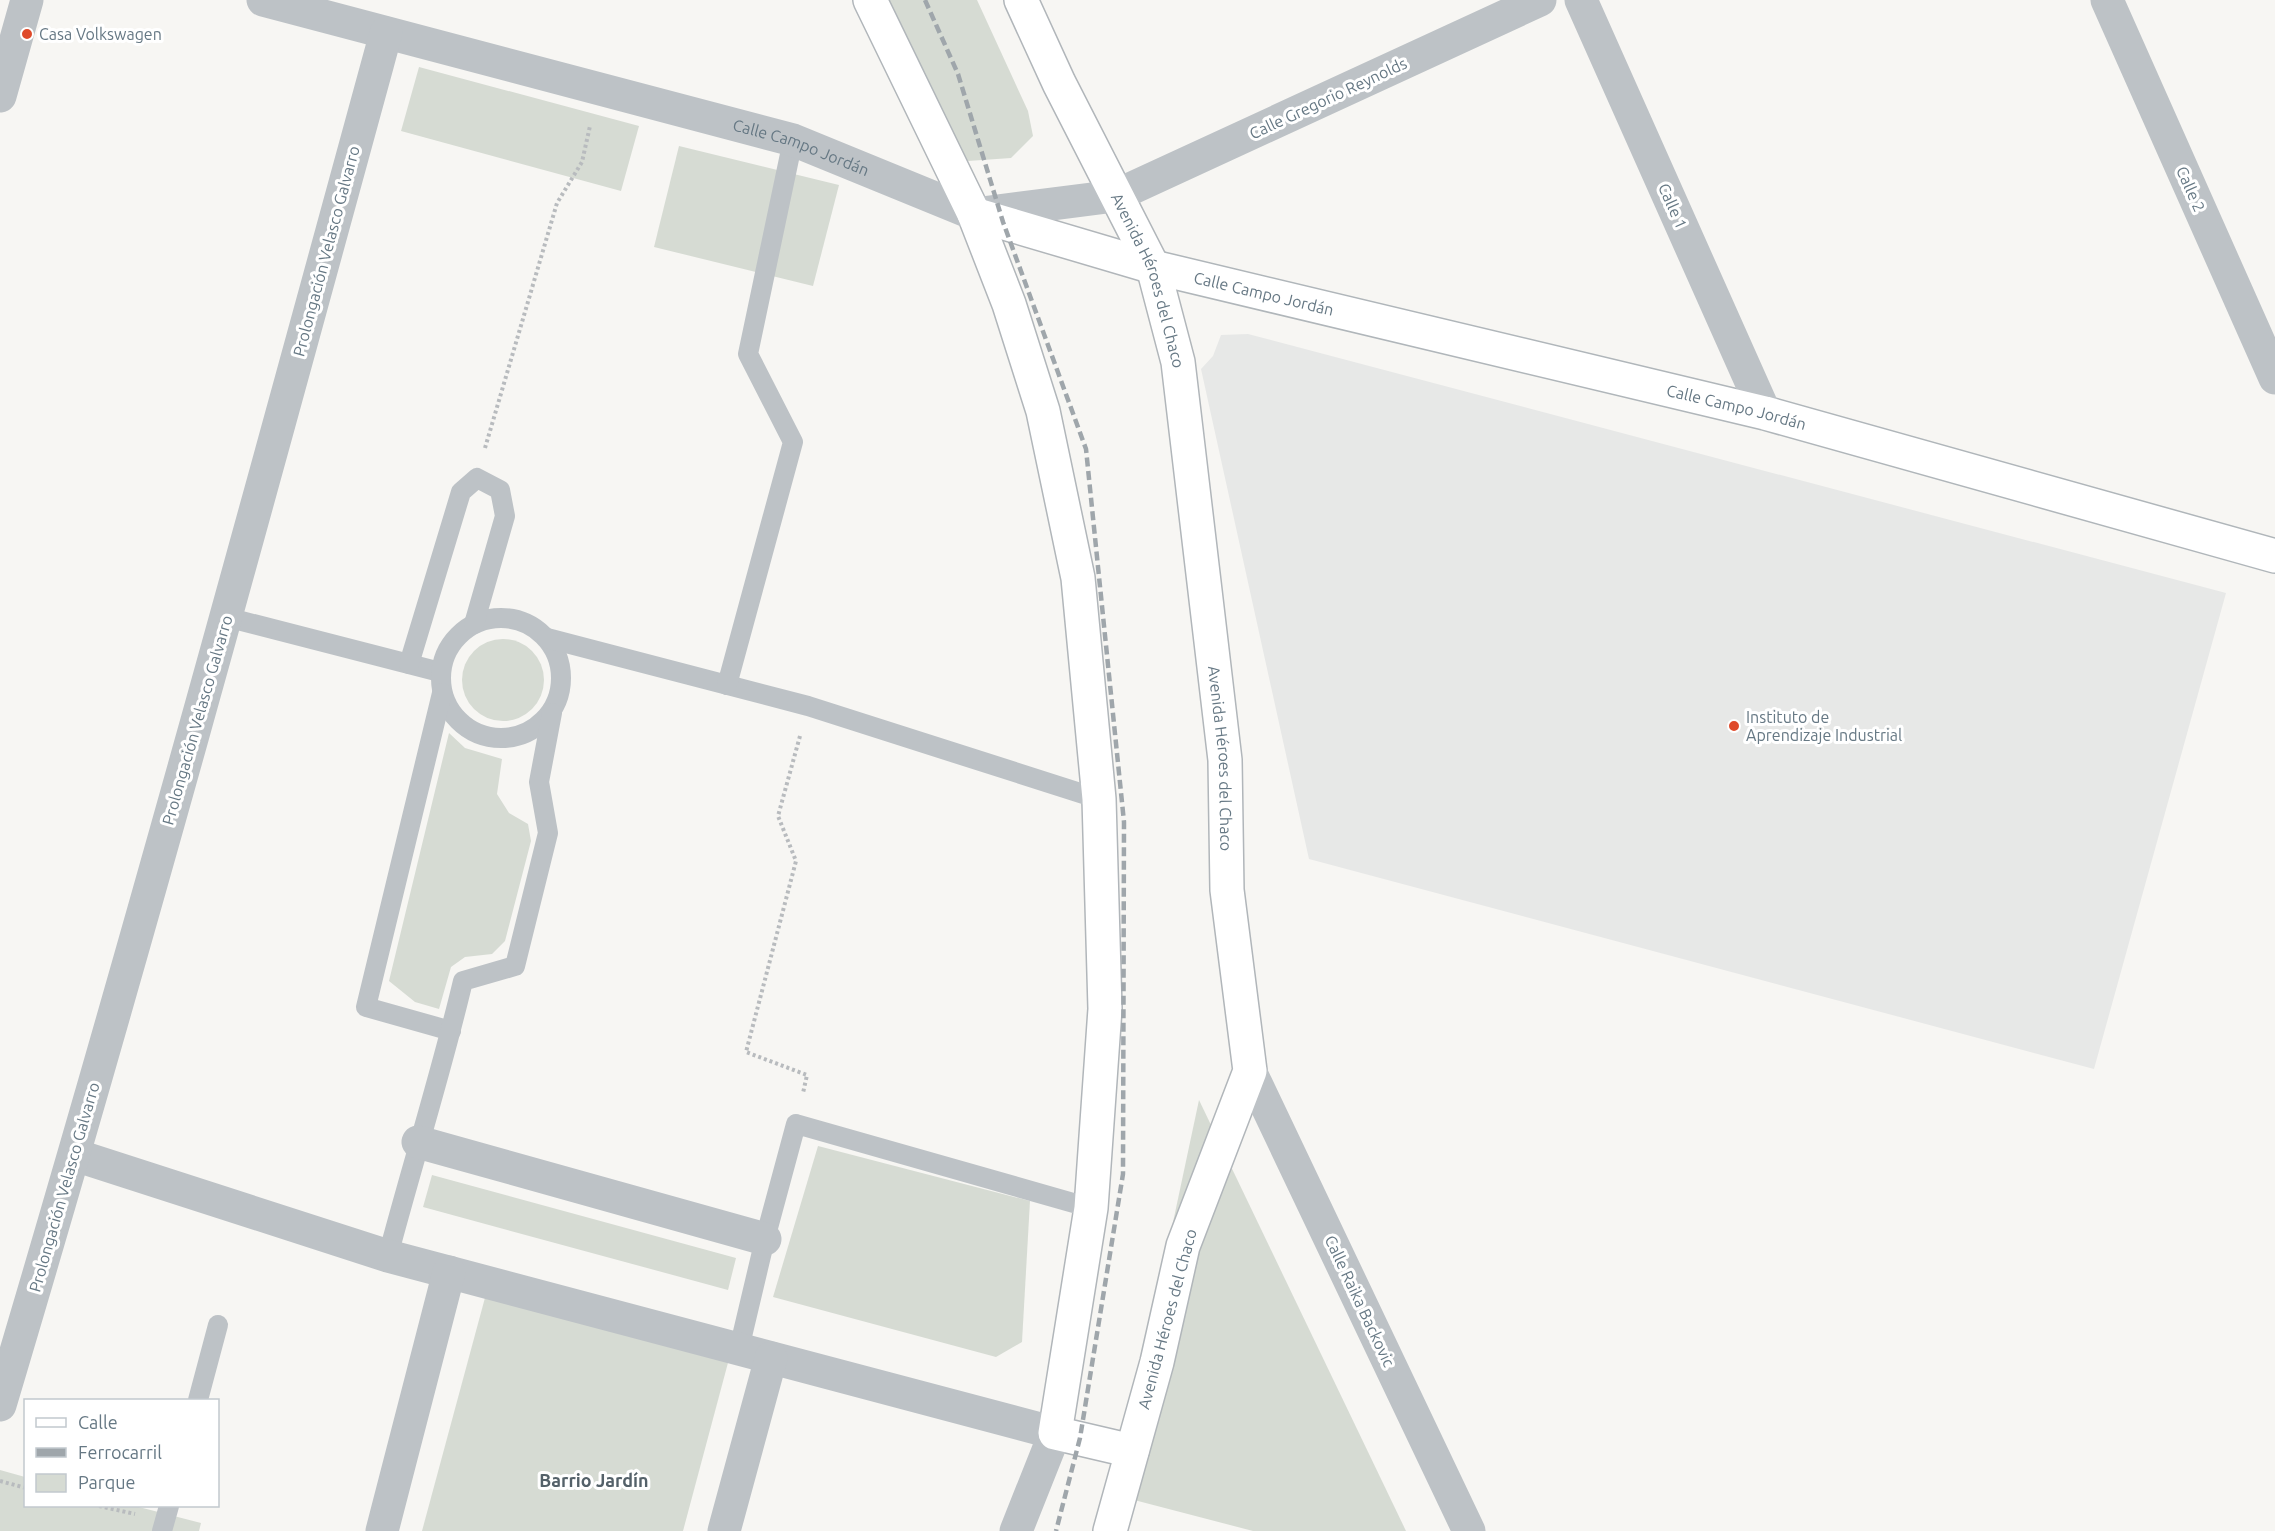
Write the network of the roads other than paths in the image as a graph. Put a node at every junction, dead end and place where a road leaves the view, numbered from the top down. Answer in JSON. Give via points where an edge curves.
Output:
{"nodes":[{"id":1,"x":27,"y":0,"type":"edge"},
{"id":2,"x":263,"y":0,"type":"edge"},
{"id":3,"x":870,"y":0,"type":"edge"},
{"id":4,"x":1021,"y":0,"type":"edge"},
{"id":5,"x":1540,"y":0,"type":"edge"},
{"id":6,"x":1581,"y":0,"type":"edge"},
{"id":7,"x":2107,"y":0,"type":"edge"},
{"id":8,"x":386,"y":33,"type":"junction"},
{"id":9,"x":0,"y":96,"type":"edge"},
{"id":10,"x":794,"y":140,"type":"junction"},
{"id":11,"x":1115,"y":196,"type":"junction"},
{"id":12,"x":974,"y":214,"type":"junction"},
{"id":13,"x":1153,"y":267,"type":"junction"},
{"id":14,"x":2275,"y":378,"type":"edge"},
{"id":15,"x":1765,"y":413,"type":"junction"},
{"id":16,"x":2275,"y":556,"type":"edge"},
{"id":17,"x":226,"y":617,"type":"junction"},
{"id":18,"x":474,"y":624,"type":"junction"},
{"id":19,"x":547,"y":639,"type":"junction"},
{"id":20,"x":409,"y":664,"type":"junction"},
{"id":21,"x":440,"y":672,"type":"junction"},
{"id":22,"x":727,"y":685,"type":"junction"},
{"id":23,"x":442,"y":693,"type":"junction"},
{"id":24,"x":552,"y":712,"type":"junction"},
{"id":25,"x":1099,"y":799,"type":"junction"},
{"id":26,"x":451,"y":1031,"type":"junction"},
{"id":27,"x":1250,"y":1071,"type":"junction"},
{"id":28,"x":418,"y":1142,"type":"junction"},
{"id":29,"x":75,"y":1155,"type":"junction"},
{"id":30,"x":1091,"y":1208,"type":"junction"},
{"id":31,"x":765,"y":1239,"type":"junction"},
{"id":32,"x":388,"y":1256,"type":"junction"},
{"id":33,"x":448,"y":1272,"type":"junction"},
{"id":34,"x":218,"y":1325,"type":"dead end"},
{"id":35,"x":740,"y":1349,"type":"junction"},
{"id":36,"x":771,"y":1358,"type":"junction"},
{"id":37,"x":199,"y":1399,"type":"edge"},
{"id":38,"x":0,"y":1405,"type":"edge"},
{"id":39,"x":1055,"y":1433,"type":"junction"},
{"id":40,"x":1132,"y":1451,"type":"junction"},
{"id":41,"x":169,"y":1507,"type":"edge"},
{"id":42,"x":162,"y":1531,"type":"edge"},
{"id":43,"x":382,"y":1531,"type":"edge"},
{"id":44,"x":724,"y":1531,"type":"edge"},
{"id":45,"x":1016,"y":1531,"type":"edge"},
{"id":46,"x":1110,"y":1531,"type":"edge"},
{"id":47,"x":1469,"y":1531,"type":"edge"}],
"edges":[{"from":1,"to":9,"type":"street"},
{"from":2,"to":8,"type":"street","name":"Calle Campo Jordán"},
{"from":3,"to":12,"type":"main road"},
{"from":4,"to":11,"type":"main road","name":"Avenida Héroes del Chaco"},
{"from":5,"to":11,"type":"street","name":"Calle Gregorio Reynolds"},
{"from":6,"to":15,"type":"street","name":"Calle 1"},
{"from":7,"to":14,"type":"street","name":"Calle 2"},
{"from":8,"to":10,"type":"street","name":"Calle Campo Jordán"},
{"from":8,"to":17,"type":"street","name":"Prolongación Velasco Galvarro"},
{"from":10,"to":12,"type":"street","name":"Calle Campo Jordán"},
{"from":10,"to":22,"type":"lane","via":[[748,354],[793,442]]},
{"from":11,"to":12,"type":"street","name":"Calle Gregorio Reynolds"},
{"from":11,"to":13,"type":"main road","name":"Avenida Héroes del Chaco"},
{"from":12,"to":13,"type":"main road","name":"Calle Campo Jordán"},
{"from":12,"to":25,"type":"main road","via":[[1010,304],[1045,423],[1078,578]]},
{"from":13,"to":15,"type":"main road","name":"Calle Campo Jordán"},
{"from":13,"to":27,"type":"main road","name":"Avenida Héroes del Chaco","via":[[1178,362],[1191,465],[1225,760],[1227,890]]},
{"from":15,"to":16,"type":"main road","name":"Calle Campo Jordán"},
{"from":17,"to":20,"type":"lane"},
{"from":17,"to":29,"type":"street","name":"Prolongación Velasco Galvarro"},
{"from":18,"to":19,"type":"lane","via":[[492,618],[513,619],[532,626]]},
{"from":18,"to":20,"type":"lane","via":[[505,516],[500,490],[477,478],[461,492]]},
{"from":18,"to":21,"type":"lane","via":[[457,636]]},
{"from":19,"to":22,"type":"lane"},
{"from":19,"to":24,"type":"lane","via":[[558,655],[562,674],[560,694]]},
{"from":20,"to":21,"type":"lane"},
{"from":21,"to":23,"type":"lane"},
{"from":22,"to":25,"type":"lane","via":[[808,706]]},
{"from":23,"to":24,"type":"lane","via":[[449,711],[463,726],[481,736],[520,736],[538,727]]},
{"from":23,"to":26,"type":"lane","via":[[366,1007]]},
{"from":24,"to":26,"type":"lane","via":[[539,782],[548,833],[515,966],[463,981]]},
{"from":25,"to":30,"type":"main road","via":[[1105,1009]]},
{"from":26,"to":28,"type":"lane"},
{"from":27,"to":40,"type":"main road","name":"Avenida Héroes del Chaco","via":[[1183,1246]]},
{"from":27,"to":47,"type":"street","name":"Calle Raika Backovic"},
{"from":28,"to":31,"type":"street"},
{"from":28,"to":32,"type":"lane"},
{"from":29,"to":32,"type":"street"},
{"from":29,"to":38,"type":"street","name":"Prolongación Velasco Galvarro"},
{"from":30,"to":31,"type":"lane","via":[[796,1124]]},
{"from":30,"to":39,"type":"main road"},
{"from":31,"to":35,"type":"lane"},
{"from":32,"to":33,"type":"street"},
{"from":33,"to":35,"type":"street"},
{"from":33,"to":43,"type":"street"},
{"from":34,"to":37,"type":"lane"},
{"from":35,"to":36,"type":"street"},
{"from":36,"to":39,"type":"street"},
{"from":36,"to":44,"type":"street"},
{"from":39,"to":40,"type":"main road"},
{"from":39,"to":45,"type":"street"},
{"from":40,"to":46,"type":"main road","name":"Avenida Héroes del Chaco"},
{"from":41,"to":42,"type":"lane"}]}
